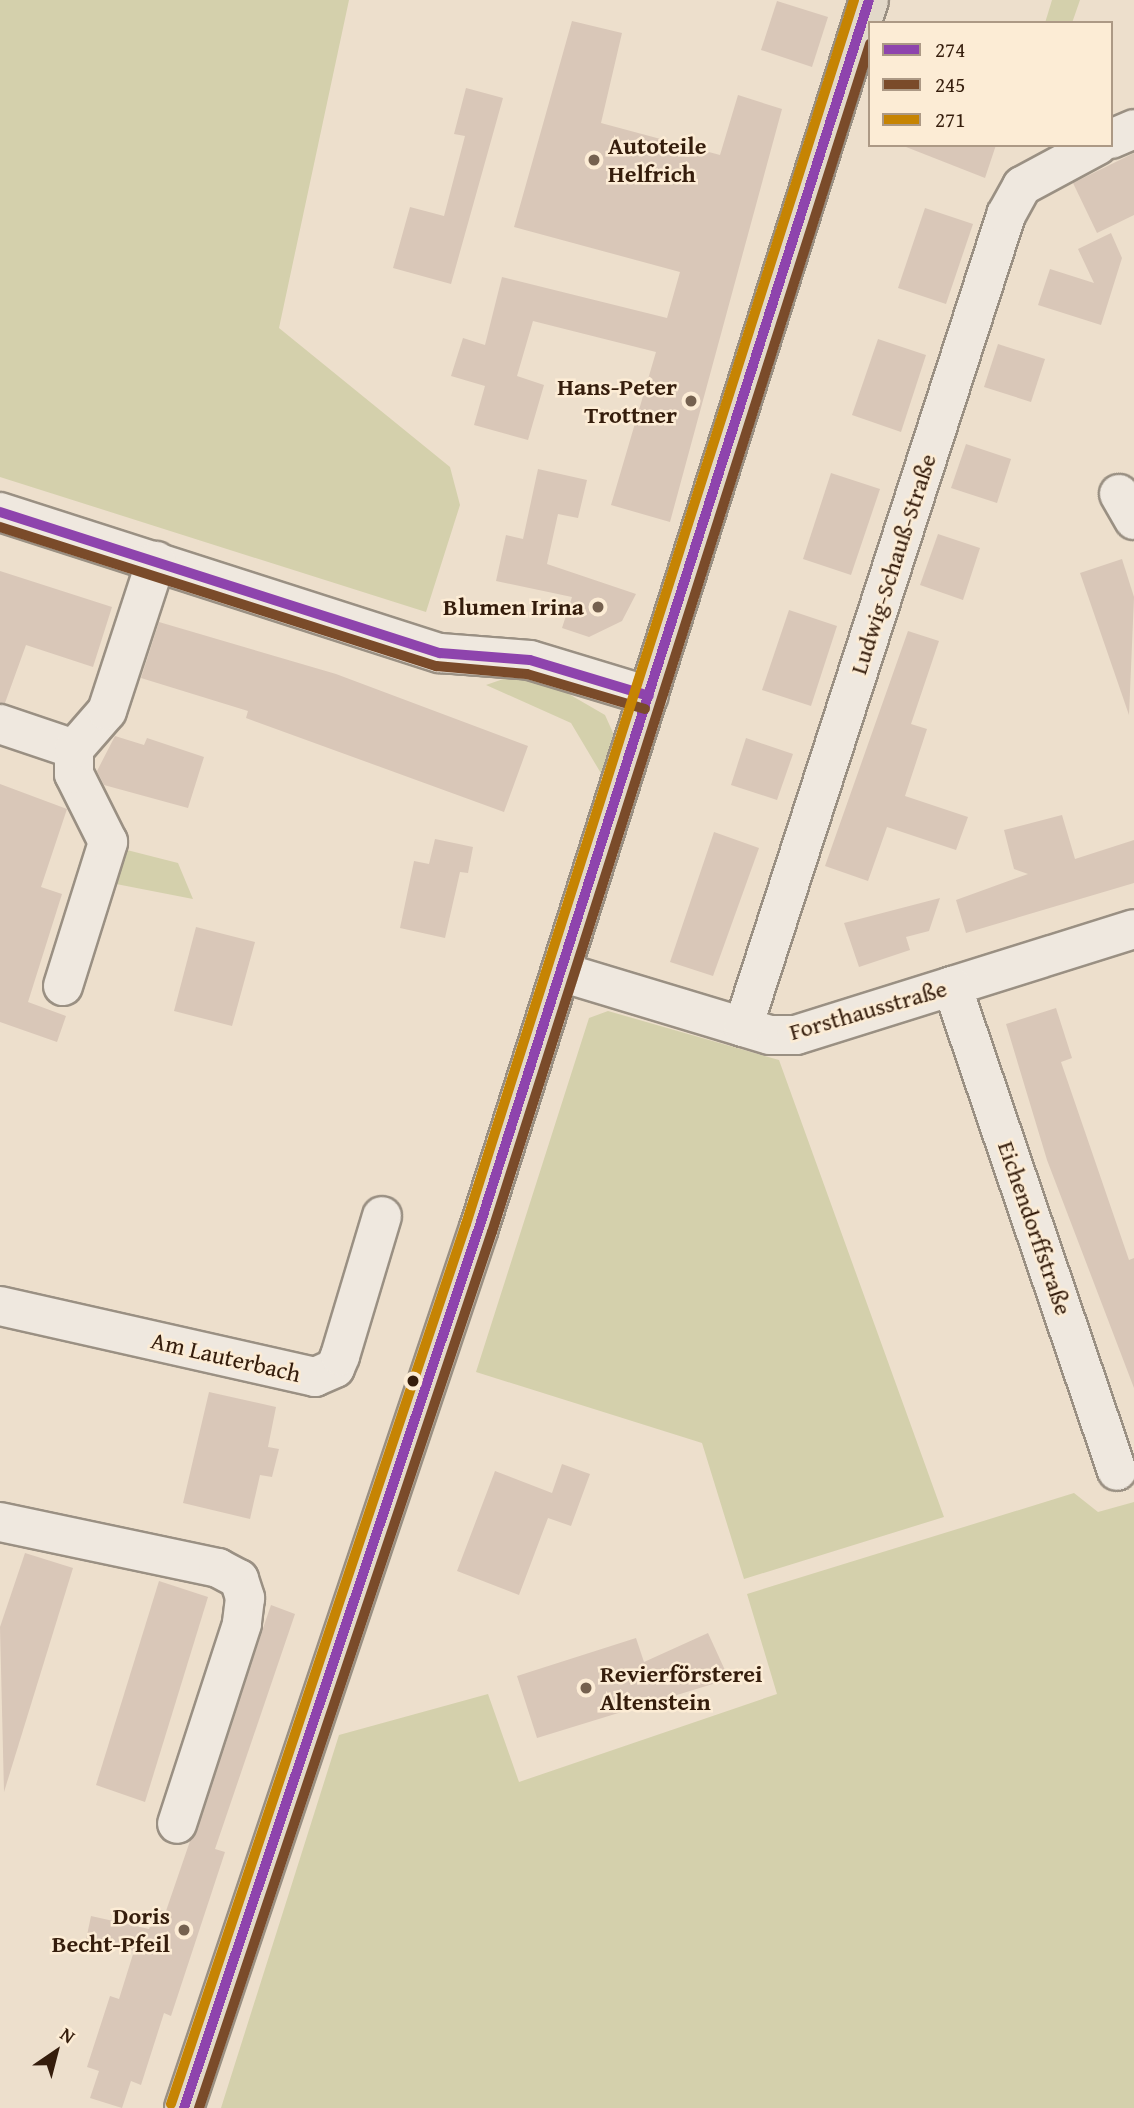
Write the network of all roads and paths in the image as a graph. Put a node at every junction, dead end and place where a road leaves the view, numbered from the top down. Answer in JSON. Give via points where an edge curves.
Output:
{"nodes":[{"id":1,"x":869,"y":0,"type":"edge"},
{"id":2,"x":1134,"y":129,"type":"edge"},
{"id":3,"x":1113,"y":138,"type":"edge"},
{"id":4,"x":1094,"y":147,"type":"edge"},
{"id":5,"x":0,"y":512,"type":"edge"},
{"id":6,"x":156,"y":561,"type":"junction"},
{"id":7,"x":649,"y":696,"type":"junction"},
{"id":8,"x":0,"y":724,"type":"edge"},
{"id":9,"x":74,"y":749,"type":"junction"},
{"id":10,"x":1134,"y":929,"type":"edge"},
{"id":11,"x":561,"y":972,"type":"junction"},
{"id":12,"x":63,"y":986,"type":"dead end"},
{"id":13,"x":953,"y":986,"type":"junction"},
{"id":14,"x":743,"y":1027,"type":"junction"},
{"id":15,"x":382,"y":1216,"type":"dead end"},
{"id":16,"x":0,"y":1306,"type":"edge"},
{"id":17,"x":1118,"y":1471,"type":"dead end"},
{"id":18,"x":0,"y":1522,"type":"edge"},
{"id":19,"x":177,"y":1824,"type":"dead end"},
{"id":20,"x":184,"y":2108,"type":"edge"}],
"edges":[{"from":1,"to":7,"type":"main road"},
{"from":2,"to":3,"type":"street"},
{"from":4,"to":14,"type":"street","name":"Ludwig-Schauß-Straße","via":[[1022,186],[1006,215]]},
{"from":5,"to":6,"type":"street"},
{"from":6,"to":7,"type":"street","via":[[440,653],[530,660]]},
{"from":6,"to":9,"type":"street","via":[[107,711]]},
{"from":7,"to":11,"type":"main road"},
{"from":8,"to":9,"type":"street"},
{"from":9,"to":12,"type":"street","via":[[74,774],[108,842]]},
{"from":10,"to":13,"type":"street","name":"Forsthausstraße"},
{"from":11,"to":14,"type":"street","name":"Forsthausstraße"},
{"from":11,"to":20,"type":"main road"},
{"from":13,"to":14,"type":"street","name":"Forsthausstraße","via":[[796,1035]]},
{"from":13,"to":17,"type":"street","name":"Eichendorffstraße"},
{"from":15,"to":16,"type":"street","name":"Am Lauterbach","via":[[340,1356],[335,1368],[315,1377]]},
{"from":18,"to":19,"type":"street","via":[[218,1568],[239,1579],[245,1598],[242,1624]]}]}
